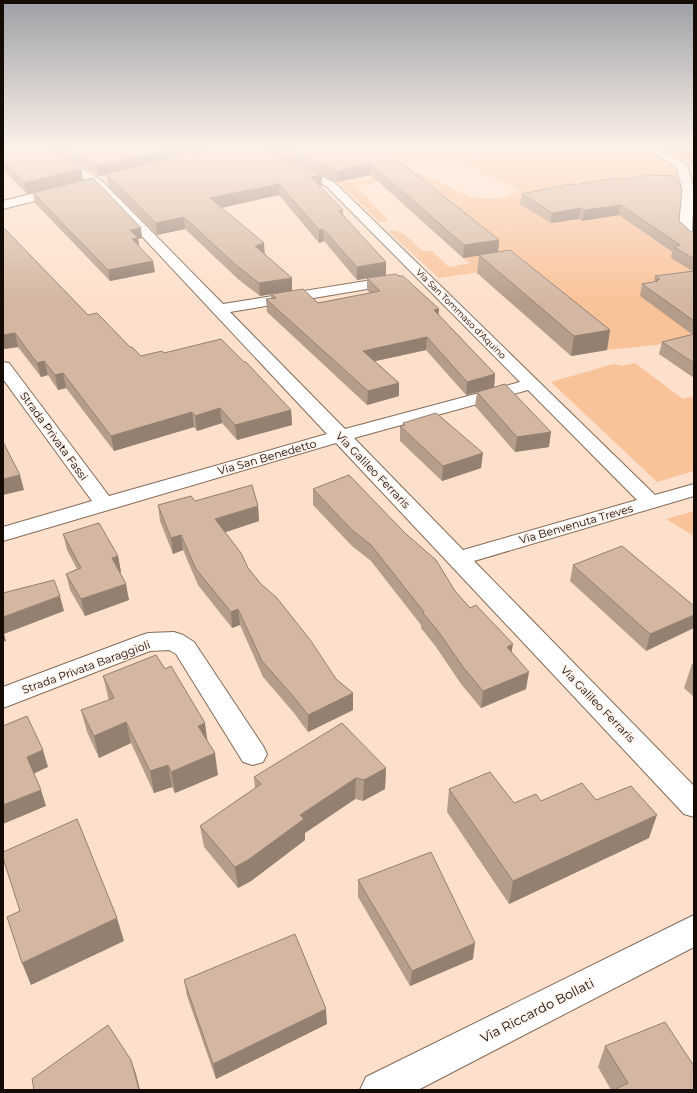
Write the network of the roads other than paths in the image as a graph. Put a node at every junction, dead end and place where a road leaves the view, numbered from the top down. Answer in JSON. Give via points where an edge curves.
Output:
{"nodes":[{"id":1,"x":23,"y":200,"type":"edge"},
{"id":2,"x":109,"y":200,"type":"edge"},
{"id":3,"x":346,"y":200,"type":"edge"},
{"id":4,"x":687,"y":200,"type":"edge"},
{"id":5,"x":3,"y":205,"type":"edge"},
{"id":6,"x":694,"y":238,"type":"edge"},
{"id":7,"x":422,"y":275,"type":"junction"},
{"id":8,"x":218,"y":309,"type":"junction"},
{"id":9,"x":3,"y":367,"type":"edge"},
{"id":10,"x":532,"y":384,"type":"junction"},
{"id":11,"x":339,"y":436,"type":"junction"},
{"id":12,"x":694,"y":490,"type":"edge"},
{"id":13,"x":651,"y":502,"type":"junction"},
{"id":14,"x":104,"y":504,"type":"junction"},
{"id":15,"x":3,"y":534,"type":"edge"},
{"id":16,"x":459,"y":558,"type":"junction"},
{"id":17,"x":3,"y":698,"type":"edge"},
{"id":18,"x":253,"y":754,"type":"dead end"},
{"id":19,"x":694,"y":805,"type":"edge"},
{"id":20,"x":694,"y":930,"type":"edge"},
{"id":21,"x":379,"y":1090,"type":"edge"}],
"edges":[{"from":1,"to":5,"type":"street"},
{"from":2,"to":8,"type":"street","name":"Via Galileo Ferraris"},
{"from":3,"to":7,"type":"street","name":"Via San Tommaso d'Aquino"},
{"from":4,"to":6,"type":"street","via":[[685,231]]},
{"from":7,"to":8,"type":"street"},
{"from":7,"to":10,"type":"street","name":"Via San Tommaso d'Aquino"},
{"from":8,"to":11,"type":"street","name":"Via Galileo Ferraris"},
{"from":9,"to":14,"type":"street","name":"Strada Privata Fassi"},
{"from":10,"to":11,"type":"street","name":"Via San Benedetto"},
{"from":10,"to":13,"type":"street","name":"Via San Tommaso d'Aquino"},
{"from":11,"to":14,"type":"street","name":"Via San Benedetto"},
{"from":11,"to":16,"type":"street","name":"Via Galileo Ferraris"},
{"from":12,"to":13,"type":"street","name":"Via Benvenuta Treves"},
{"from":13,"to":16,"type":"street","name":"Via Benvenuta Treves"},
{"from":14,"to":15,"type":"street","name":"Via San Benedetto"},
{"from":16,"to":19,"type":"street","name":"Via Galileo Ferraris"},
{"from":17,"to":18,"type":"street","name":"Strada Privata Baraggioli","via":[[148,642],[174,641],[185,648]]},
{"from":20,"to":21,"type":"street","name":"Via Riccardo Bollati"}]}
